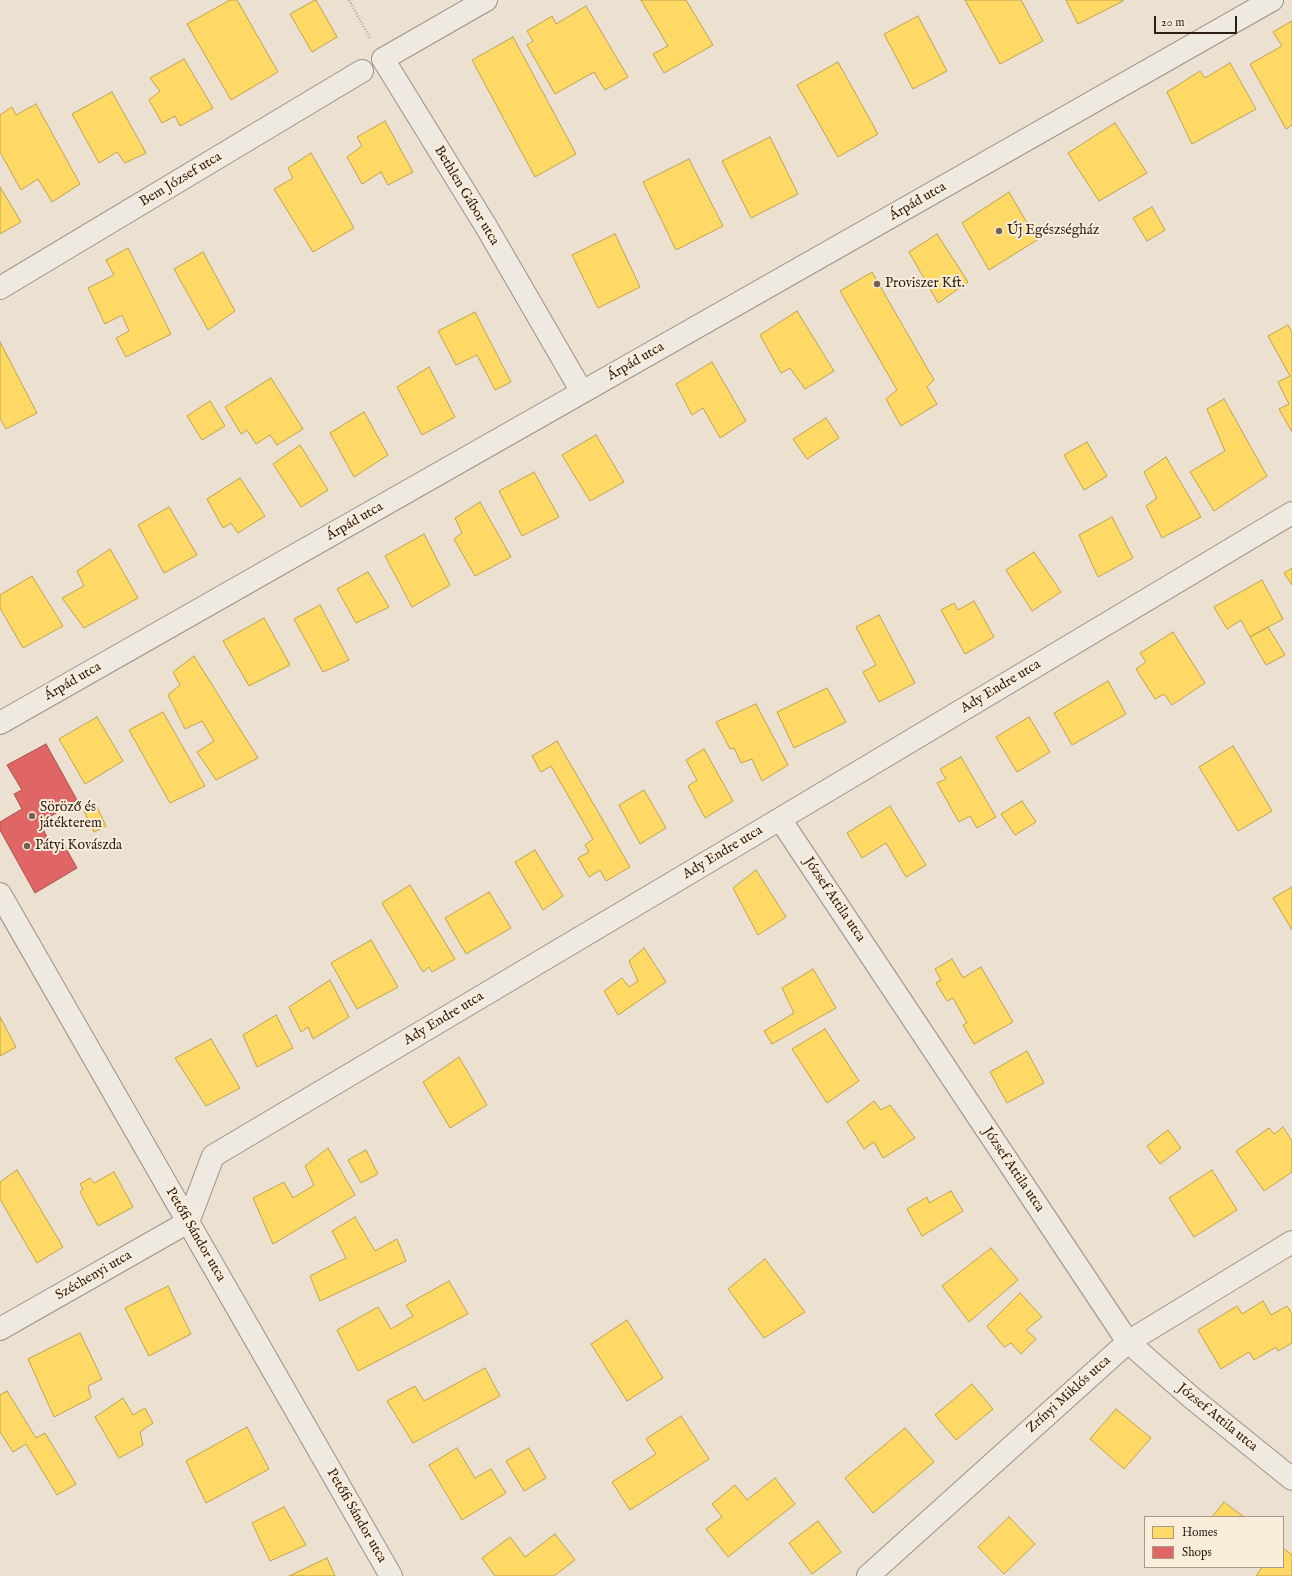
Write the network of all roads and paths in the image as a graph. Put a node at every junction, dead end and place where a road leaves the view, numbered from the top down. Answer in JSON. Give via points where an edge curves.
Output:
{"nodes":[{"id":1,"x":349,"y":0,"type":"edge"},
{"id":2,"x":486,"y":0,"type":"edge"},
{"id":3,"x":1272,"y":0,"type":"edge"},
{"id":4,"x":383,"y":59,"type":"junction"},
{"id":5,"x":362,"y":72,"type":"dead end"},
{"id":6,"x":0,"y":288,"type":"edge"},
{"id":7,"x":582,"y":392,"type":"junction"},
{"id":8,"x":1292,"y":513,"type":"edge"},
{"id":9,"x":0,"y":724,"type":"edge"},
{"id":10,"x":780,"y":819,"type":"junction"},
{"id":11,"x":0,"y":894,"type":"edge"},
{"id":12,"x":188,"y":1222,"type":"junction"},
{"id":13,"x":1292,"y":1242,"type":"edge"},
{"id":14,"x":0,"y":1329,"type":"edge"},
{"id":15,"x":1128,"y":1342,"type":"junction"},
{"id":16,"x":1292,"y":1479,"type":"edge"},
{"id":17,"x":391,"y":1576,"type":"edge"},
{"id":18,"x":868,"y":1576,"type":"edge"}],
"edges":[{"from":1,"to":4,"type":"path"},
{"from":2,"to":4,"type":"street"},
{"from":3,"to":7,"type":"street","name":"Árpád utca"},
{"from":4,"to":7,"type":"street","name":"Bethlen Gábor utca","via":[[487,228]]},
{"from":5,"to":6,"type":"street","name":"Bem József utca"},
{"from":7,"to":9,"type":"street","name":"Árpád utca"},
{"from":8,"to":10,"type":"street","name":"Ady Endre utca"},
{"from":10,"to":12,"type":"street","name":"Ady Endre utca","via":[[213,1156]]},
{"from":10,"to":15,"type":"street","name":"József Attila utca"},
{"from":11,"to":12,"type":"street","name":"Petőfi Sándor utca"},
{"from":12,"to":14,"type":"street","name":"Széchenyi utca"},
{"from":12,"to":17,"type":"street","name":"Petőfi Sándor utca"},
{"from":13,"to":15,"type":"street","name":"Zrínyi Miklós utca"},
{"from":15,"to":16,"type":"street","name":"József Attila utca"},
{"from":15,"to":18,"type":"street","name":"Zrínyi Miklós utca"}]}
